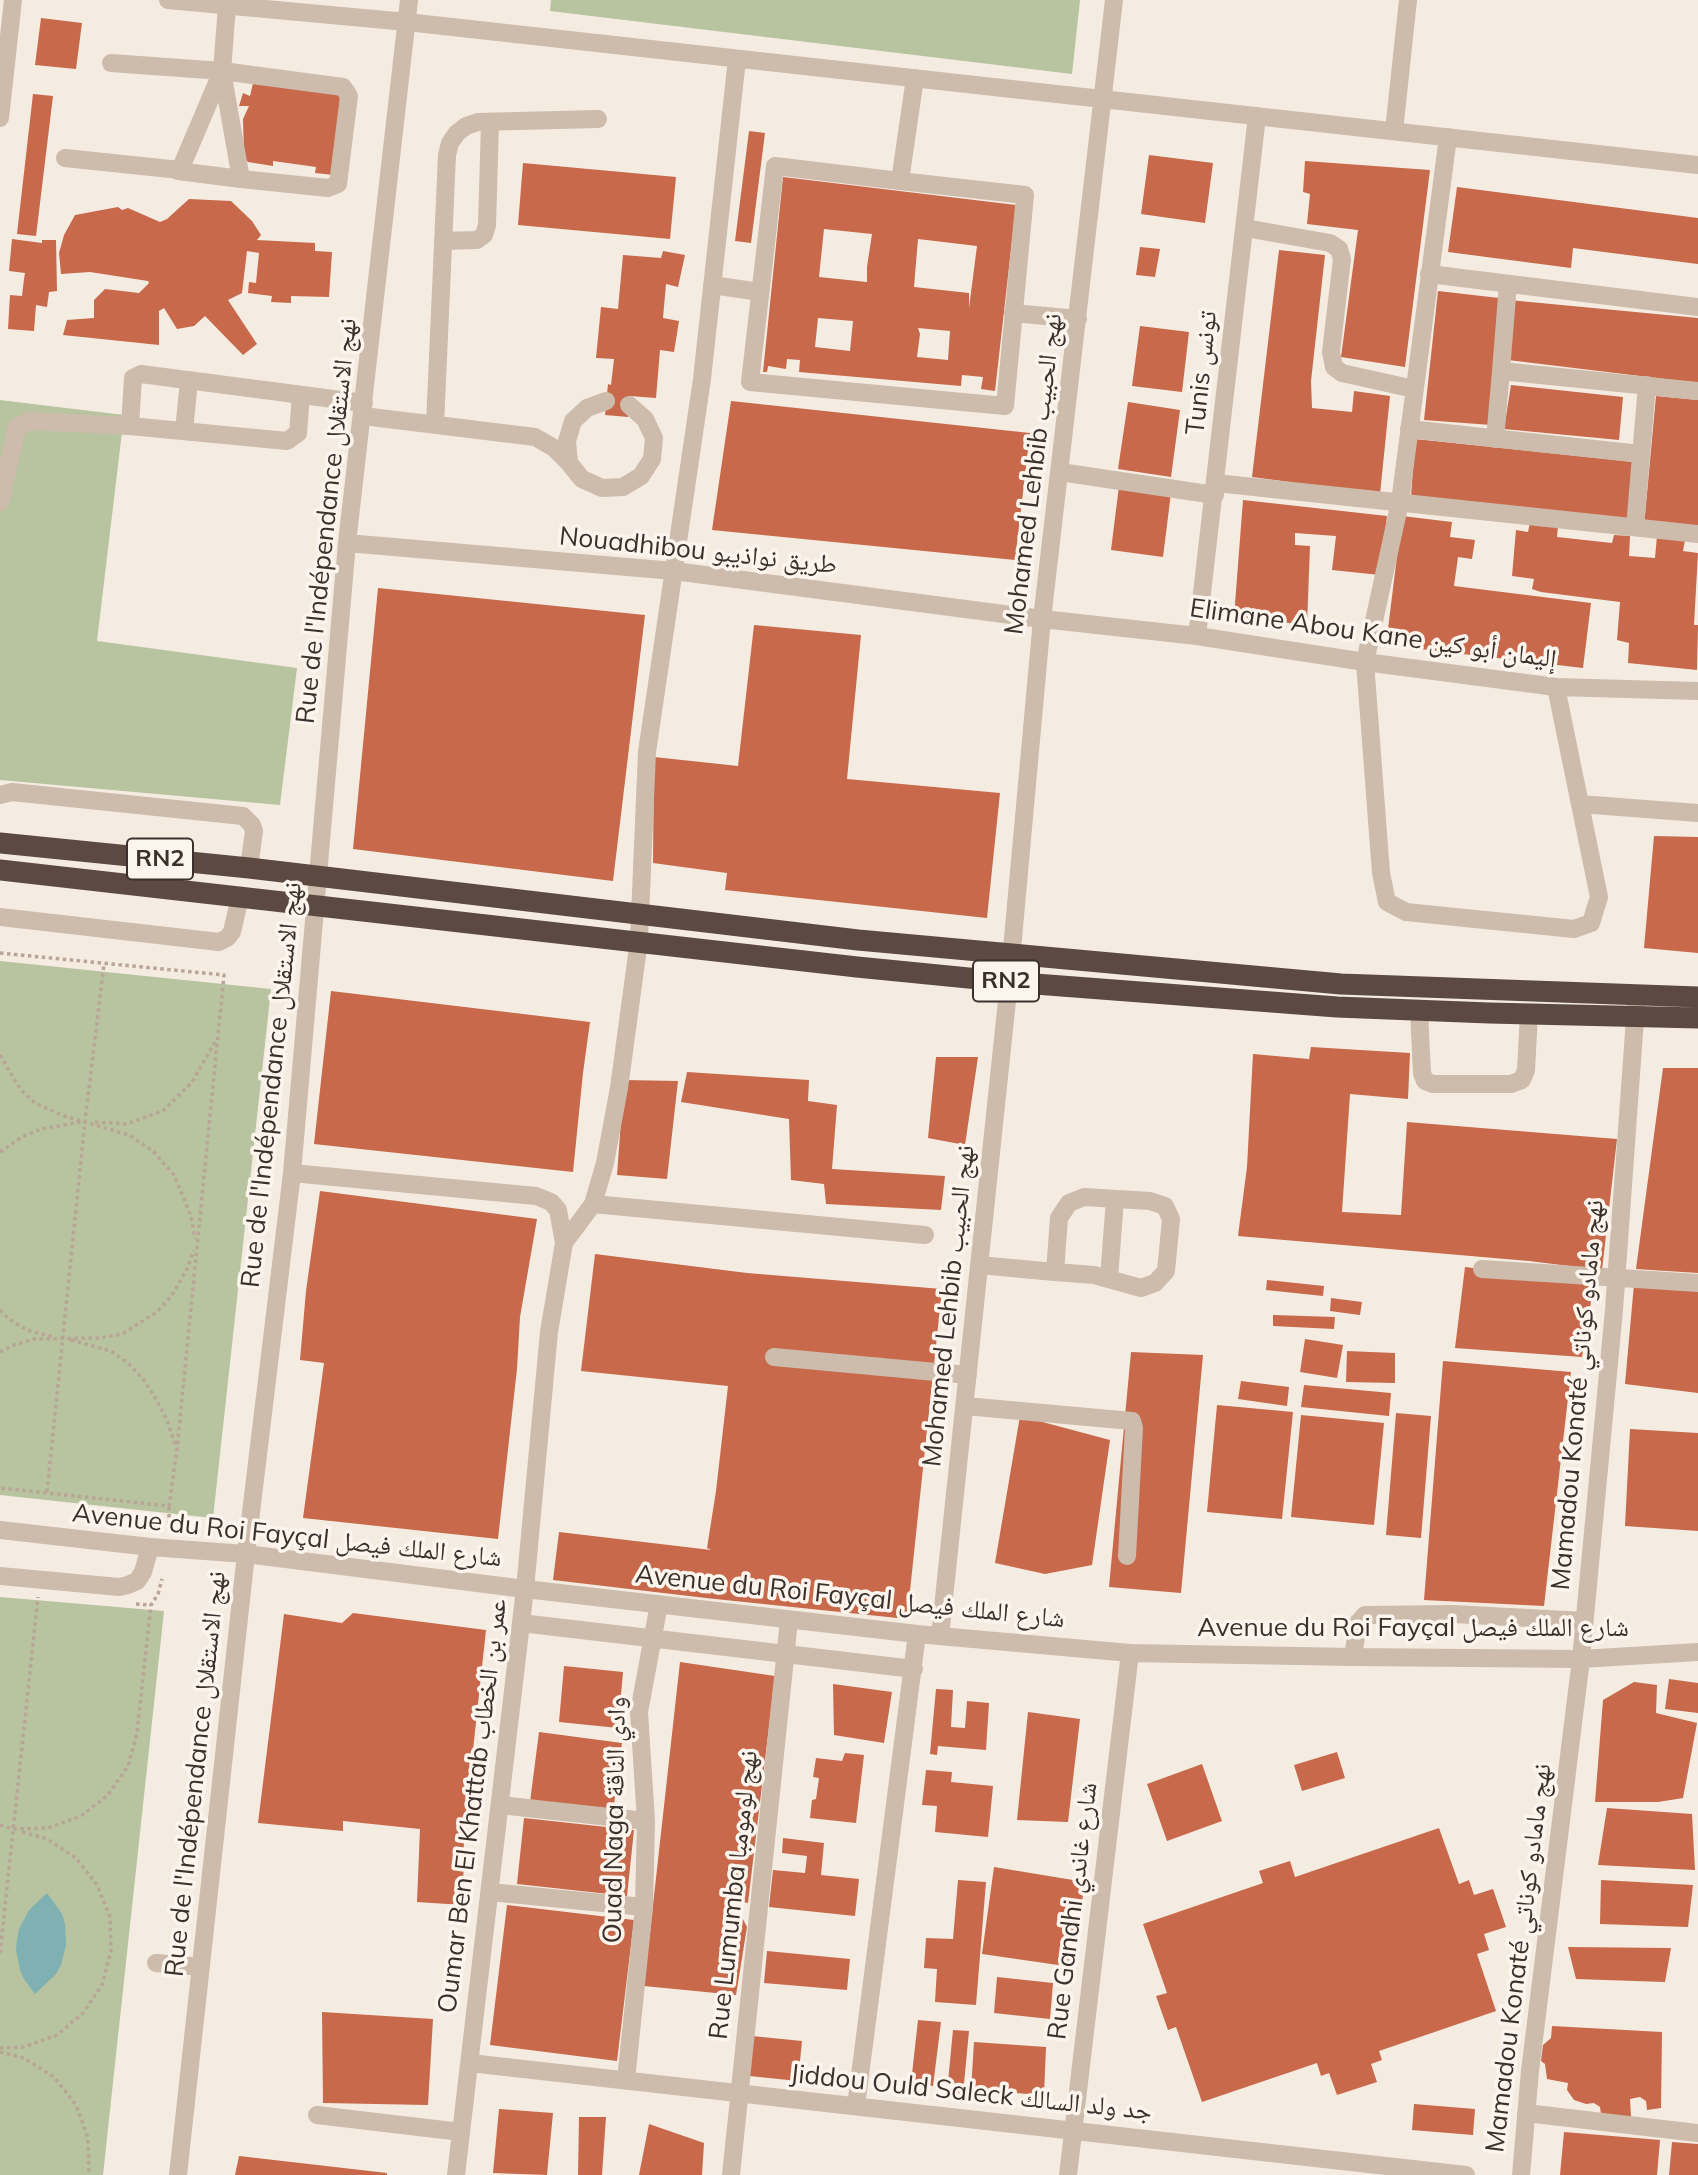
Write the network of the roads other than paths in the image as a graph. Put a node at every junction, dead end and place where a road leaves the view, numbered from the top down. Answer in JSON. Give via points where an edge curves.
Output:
{"nodes":[{"id":1,"x":13,"y":0,"type":"edge"},
{"id":2,"x":168,"y":0,"type":"edge"},
{"id":3,"x":409,"y":0,"type":"edge"},
{"id":4,"x":1114,"y":0,"type":"edge"},
{"id":5,"x":1408,"y":0,"type":"edge"},
{"id":6,"x":227,"y":6,"type":"junction"},
{"id":7,"x":407,"y":22,"type":"junction"},
{"id":8,"x":737,"y":59,"type":"junction"},
{"id":9,"x":111,"y":64,"type":"dead end"},
{"id":10,"x":222,"y":71,"type":"junction"},
{"id":11,"x":915,"y":78,"type":"junction"},
{"id":12,"x":1104,"y":100,"type":"junction"},
{"id":13,"x":1257,"y":116,"type":"junction"},
{"id":14,"x":0,"y":118,"type":"edge"},
{"id":15,"x":598,"y":119,"type":"dead end"},
{"id":16,"x":490,"y":123,"type":"junction"},
{"id":17,"x":1394,"y":131,"type":"junction"},
{"id":18,"x":1448,"y":137,"type":"junction"},
{"id":19,"x":65,"y":158,"type":"dead end"},
{"id":20,"x":1698,"y":165,"type":"edge"},
{"id":21,"x":178,"y":171,"type":"junction"},
{"id":22,"x":241,"y":179,"type":"junction"},
{"id":23,"x":900,"y":181,"type":"junction"},
{"id":24,"x":1245,"y":229,"type":"junction"},
{"id":25,"x":443,"y":241,"type":"junction"},
{"id":26,"x":1429,"y":274,"type":"junction"},
{"id":27,"x":1508,"y":284,"type":"junction"},
{"id":28,"x":712,"y":285,"type":"junction"},
{"id":29,"x":760,"y":292,"type":"junction"},
{"id":30,"x":1698,"y":307,"type":"edge"},
{"id":31,"x":1013,"y":313,"type":"junction"},
{"id":32,"x":1078,"y":318,"type":"junction"},
{"id":33,"x":1501,"y":371,"type":"junction"},
{"id":34,"x":189,"y":380,"type":"junction"},
{"id":35,"x":1647,"y":385,"type":"junction"},
{"id":36,"x":1414,"y":389,"type":"junction"},
{"id":37,"x":1698,"y":391,"type":"edge"},
{"id":38,"x":301,"y":395,"type":"junction"},
{"id":39,"x":606,"y":401,"type":"dead end"},
{"id":40,"x":629,"y":405,"type":"dead end"},
{"id":41,"x":363,"y":410,"type":"junction"},
{"id":42,"x":573,"y":421,"type":"junction"},
{"id":43,"x":435,"y":425,"type":"junction"},
{"id":44,"x":130,"y":426,"type":"junction"},
{"id":45,"x":1409,"y":429,"type":"junction"},
{"id":46,"x":184,"y":431,"type":"junction"},
{"id":47,"x":535,"y":437,"type":"junction"},
{"id":48,"x":1495,"y":439,"type":"junction"},
{"id":49,"x":1641,"y":454,"type":"junction"},
{"id":50,"x":569,"y":463,"type":"junction"},
{"id":51,"x":1060,"y":472,"type":"junction"},
{"id":52,"x":1215,"y":489,"type":"junction"},
{"id":53,"x":0,"y":502,"type":"edge"},
{"id":54,"x":1400,"y":502,"type":"junction"},
{"id":55,"x":1635,"y":527,"type":"junction"},
{"id":56,"x":1698,"y":534,"type":"edge"},
{"id":57,"x":347,"y":542,"type":"junction"},
{"id":58,"x":674,"y":571,"type":"junction"},
{"id":59,"x":1042,"y":619,"type":"junction"},
{"id":60,"x":1197,"y":636,"type":"junction"},
{"id":61,"x":1365,"y":662,"type":"junction"},
{"id":62,"x":1556,"y":687,"type":"junction"},
{"id":63,"x":1698,"y":691,"type":"edge"},
{"id":64,"x":0,"y":794,"type":"edge"},
{"id":65,"x":1580,"y":804,"type":"junction"},
{"id":66,"x":1698,"y":813,"type":"edge"},
{"id":67,"x":0,"y":843,"type":"edge"},
{"id":68,"x":249,"y":868,"type":"junction"},
{"id":69,"x":0,"y":870,"type":"edge"},
{"id":70,"x":319,"y":877,"type":"junction"},
{"id":71,"x":240,"y":897,"type":"junction"},
{"id":72,"x":317,"y":906,"type":"junction"},
{"id":73,"x":640,"y":913,"type":"junction"},
{"id":74,"x":0,"y":917,"type":"edge"},
{"id":75,"x":639,"y":940,"type":"junction"},
{"id":76,"x":1011,"y":954,"type":"junction"},
{"id":77,"x":1009,"y":982,"type":"junction"},
{"id":78,"x":1698,"y":998,"type":"edge"},
{"id":79,"x":1636,"y":1005,"type":"junction"},
{"id":80,"x":1419,"y":1010,"type":"junction"},
{"id":81,"x":1529,"y":1014,"type":"junction"},
{"id":82,"x":1698,"y":1018,"type":"edge"},
{"id":83,"x":292,"y":1173,"type":"junction"},
{"id":84,"x":1115,"y":1199,"type":"junction"},
{"id":85,"x":593,"y":1203,"type":"junction"},
{"id":86,"x":925,"y":1235,"type":"dead end"},
{"id":87,"x":564,"y":1243,"type":"junction"},
{"id":88,"x":979,"y":1265,"type":"junction"},
{"id":89,"x":1482,"y":1269,"type":"dead end"},
{"id":90,"x":1055,"y":1272,"type":"junction"},
{"id":91,"x":1109,"y":1278,"type":"junction"},
{"id":92,"x":1615,"y":1279,"type":"junction"},
{"id":93,"x":1698,"y":1283,"type":"edge"},
{"id":94,"x":774,"y":1357,"type":"dead end"},
{"id":95,"x":968,"y":1375,"type":"junction"},
{"id":96,"x":964,"y":1406,"type":"junction"},
{"id":97,"x":0,"y":1531,"type":"edge"},
{"id":98,"x":150,"y":1547,"type":"junction"},
{"id":99,"x":246,"y":1554,"type":"junction"},
{"id":100,"x":1127,"y":1556,"type":"dead end"},
{"id":101,"x":0,"y":1576,"type":"edge"},
{"id":102,"x":525,"y":1588,"type":"junction"},
{"id":103,"x":659,"y":1604,"type":"junction"},
{"id":104,"x":789,"y":1619,"type":"junction"},
{"id":105,"x":1584,"y":1621,"type":"junction"},
{"id":106,"x":521,"y":1623,"type":"junction"},
{"id":107,"x":917,"y":1634,"type":"junction"},
{"id":108,"x":940,"y":1636,"type":"junction"},
{"id":109,"x":653,"y":1638,"type":"junction"},
{"id":110,"x":1698,"y":1652,"type":"edge"},
{"id":111,"x":1130,"y":1653,"type":"junction"},
{"id":112,"x":785,"y":1655,"type":"junction"},
{"id":113,"x":1353,"y":1657,"type":"junction"},
{"id":114,"x":1581,"y":1659,"type":"junction"},
{"id":115,"x":914,"y":1669,"type":"junction"},
{"id":116,"x":500,"y":1805,"type":"junction"},
{"id":117,"x":646,"y":1821,"type":"junction"},
{"id":118,"x":489,"y":1892,"type":"junction"},
{"id":119,"x":644,"y":1907,"type":"junction"},
{"id":120,"x":156,"y":1963,"type":"dead end"},
{"id":121,"x":201,"y":1967,"type":"junction"},
{"id":122,"x":470,"y":2063,"type":"junction"},
{"id":123,"x":626,"y":2081,"type":"junction"},
{"id":124,"x":739,"y":2093,"type":"junction"},
{"id":125,"x":856,"y":2106,"type":"junction"},
{"id":126,"x":1526,"y":2113,"type":"junction"},
{"id":127,"x":317,"y":2115,"type":"dead end"},
{"id":128,"x":1073,"y":2131,"type":"junction"},
{"id":129,"x":461,"y":2132,"type":"junction"},
{"id":130,"x":1698,"y":2133,"type":"edge"},
{"id":131,"x":1348,"y":2168,"type":"edge"},
{"id":132,"x":178,"y":2175,"type":"edge"},
{"id":133,"x":456,"y":2175,"type":"edge"},
{"id":134,"x":731,"y":2175,"type":"edge"},
{"id":135,"x":1068,"y":2175,"type":"edge"},
{"id":136,"x":1466,"y":2175,"type":"edge"},
{"id":137,"x":1521,"y":2175,"type":"edge"}],
"edges":[{"from":1,"to":14,"type":"street"},
{"from":2,"to":6,"type":"street"},
{"from":3,"to":7,"type":"street","name":"Rue de l'Indépendance نهج الاستقلال"},
{"from":4,"to":12,"type":"street","name":"Mohamed Lehbib نهج الحبيب"},
{"from":5,"to":17,"type":"street"},
{"from":6,"to":7,"type":"street"},
{"from":6,"to":10,"type":"street"},
{"from":7,"to":8,"type":"street"},
{"from":7,"to":41,"type":"street","name":"Rue de l'Indépendance نهج الاستقلال"},
{"from":8,"to":11,"type":"street"},
{"from":8,"to":28,"type":"street","name":"Oumar Ben El Khattab عمر بن الخطاب"},
{"from":9,"to":10,"type":"street"},
{"from":10,"to":21,"type":"street"},
{"from":10,"to":22,"type":"street"},
{"from":10,"to":22,"type":"street","via":[[343,87],[349,96],[338,184],[328,188]]},
{"from":11,"to":12,"type":"street"},
{"from":11,"to":23,"type":"street"},
{"from":12,"to":13,"type":"street"},
{"from":12,"to":32,"type":"street","name":"Mohamed Lehbib نهج الحبيب"},
{"from":13,"to":17,"type":"street"},
{"from":13,"to":24,"type":"street","name":"Tunis تونس"},
{"from":15,"to":16,"type":"street"},
{"from":16,"to":25,"type":"street","via":[[466,126],[450,143]]},
{"from":16,"to":25,"type":"street","via":[[484,235],[477,240]]},
{"from":17,"to":18,"type":"street"},
{"from":18,"to":20,"type":"street"},
{"from":18,"to":26,"type":"street"},
{"from":19,"to":21,"type":"street"},
{"from":21,"to":22,"type":"street"},
{"from":23,"to":29,"type":"street","via":[[775,166]]},
{"from":23,"to":31,"type":"street","via":[[1025,195]]},
{"from":24,"to":36,"type":"street","via":[[1331,243],[1339,249],[1342,259],[1331,352],[1334,367],[1342,373]]},
{"from":24,"to":52,"type":"street","name":"Tunis تونس"},
{"from":25,"to":43,"type":"street"},
{"from":26,"to":27,"type":"street"},
{"from":26,"to":36,"type":"street"},
{"from":27,"to":30,"type":"street"},
{"from":27,"to":33,"type":"street"},
{"from":28,"to":29,"type":"street"},
{"from":28,"to":58,"type":"street","name":"Oumar Ben El Khattab عمر بن الخطاب"},
{"from":29,"to":31,"type":"street","via":[[750,382],[1004,406]]},
{"from":31,"to":32,"type":"street"},
{"from":32,"to":51,"type":"street","name":"Mohamed Lehbib نهج الحبيب"},
{"from":33,"to":35,"type":"street"},
{"from":33,"to":48,"type":"street"},
{"from":34,"to":38,"type":"street"},
{"from":34,"to":44,"type":"street","via":[[141,374],[133,378]]},
{"from":34,"to":46,"type":"street"},
{"from":35,"to":37,"type":"street"},
{"from":35,"to":49,"type":"street"},
{"from":36,"to":45,"type":"street"},
{"from":38,"to":41,"type":"street"},
{"from":38,"to":46,"type":"street","via":[[298,433],[287,441]]},
{"from":39,"to":42,"type":"street","via":[[587,408]]},
{"from":40,"to":50,"type":"street","via":[[645,419],[654,438],[652,459],[641,476],[623,487],[602,488],[582,479]]},
{"from":41,"to":43,"type":"street"},
{"from":41,"to":57,"type":"street","name":"Rue de l'Indépendance نهج الاستقلال"},
{"from":42,"to":47,"type":"street"},
{"from":42,"to":50,"type":"street","via":[[567,441]]},
{"from":43,"to":47,"type":"street"},
{"from":44,"to":46,"type":"street"},
{"from":44,"to":53,"type":"street","via":[[30,421],[17,426]]},
{"from":45,"to":48,"type":"street"},
{"from":45,"to":54,"type":"street"},
{"from":47,"to":50,"type":"street","via":[[554,447]]},
{"from":48,"to":49,"type":"street"},
{"from":49,"to":55,"type":"street"},
{"from":51,"to":52,"type":"street"},
{"from":51,"to":59,"type":"street","name":"Mohamed Lehbib نهج الحبيب"},
{"from":52,"to":54,"type":"street"},
{"from":52,"to":60,"type":"street","name":"Tunis تونس"},
{"from":54,"to":55,"type":"street"},
{"from":54,"to":61,"type":"street"},
{"from":55,"to":56,"type":"street"},
{"from":57,"to":58,"type":"street","name":"Nouadhibou طريق نواذيبو"},
{"from":57,"to":70,"type":"street","name":"Rue de l'Indépendance نهج الاستقلال"},
{"from":58,"to":59,"type":"street","name":"Nouadhibou طريق نواذيبو"},
{"from":58,"to":73,"type":"street","name":"Oumar Ben El Khattab عمر بن الخطاب","via":[[647,752]]},
{"from":59,"to":60,"type":"street","name":"Elimane Abou Kane إليمان أبو كين"},
{"from":59,"to":76,"type":"street","name":"Mohamed Lehbib نهج الحبيب"},
{"from":60,"to":61,"type":"street","name":"Elimane Abou Kane إليمان أبو كين"},
{"from":61,"to":62,"type":"street","name":"Elimane Abou Kane إليمان أبو كين"},
{"from":61,"to":65,"type":"street","via":[[1387,902],[1406,912],[1574,929],[1591,923],[1599,897]]},
{"from":62,"to":63,"type":"street","name":"Elimane Abou Kane إليمان أبو كين"},
{"from":62,"to":65,"type":"street"},
{"from":64,"to":68,"type":"street","via":[[243,816],[254,831]]},
{"from":65,"to":66,"type":"street"},
{"from":67,"to":68,"type":"highway","number":"RN2"},
{"from":68,"to":70,"type":"highway","number":"RN2"},
{"from":69,"to":71,"type":"highway","number":"RN2"},
{"from":70,"to":72,"type":"street","name":"Rue de l'Indépendance نهج الاستقلال"},
{"from":70,"to":73,"type":"highway","number":"RN2"},
{"from":71,"to":72,"type":"highway","number":"RN2"},
{"from":71,"to":74,"type":"street","via":[[232,932],[219,942]]},
{"from":72,"to":75,"type":"highway","number":"RN2"},
{"from":72,"to":83,"type":"street","name":"Rue de l'Indépendance نهج الاستقلال"},
{"from":73,"to":75,"type":"street","name":"Oumar Ben El Khattab عمر بن الخطاب"},
{"from":73,"to":76,"type":"highway","number":"RN2"},
{"from":75,"to":77,"type":"highway","number":"RN2"},
{"from":75,"to":85,"type":"street","name":"Oumar Ben El Khattab عمر بن الخطاب","via":[[611,1132]]},
{"from":76,"to":77,"type":"street","name":"Mohamed Lehbib نهج الحبيب"},
{"from":76,"to":79,"type":"highway","number":"RN2"},
{"from":77,"to":80,"type":"highway","number":"RN2"},
{"from":77,"to":88,"type":"street","name":"Mohamed Lehbib نهج الحبيب"},
{"from":78,"to":79,"type":"highway","number":"RN2"},
{"from":79,"to":81,"type":"highway","number":"RN2"},
{"from":79,"to":82,"type":"highway","number":"RN2"},
{"from":79,"to":92,"type":"street","name":"Mamadou Konaté نهج مامادو كوناتي"},
{"from":80,"to":81,"type":"highway","number":"RN2"},
{"from":80,"to":81,"type":"street","via":[[1422,1073],[1425,1081],[1433,1084],[1511,1084],[1522,1080]]},
{"from":83,"to":87,"type":"street","via":[[536,1196],[558,1210]]},
{"from":83,"to":99,"type":"street","name":"Rue de l'Indépendance نهج الاستقلال"},
{"from":84,"to":90,"type":"street","via":[[1084,1197],[1069,1203],[1059,1218]]},
{"from":84,"to":91,"type":"street"},
{"from":84,"to":91,"type":"street","via":[[1165,1206],[1171,1219],[1166,1271],[1155,1283],[1141,1287]]},
{"from":85,"to":86,"type":"street"},
{"from":85,"to":87,"type":"street","name":"Oumar Ben El Khattab عمر بن الخطاب"},
{"from":87,"to":102,"type":"street","name":"Oumar Ben El Khattab عمر بن الخطاب","via":[[549,1332]]},
{"from":88,"to":90,"type":"street"},
{"from":88,"to":95,"type":"street","name":"Mohamed Lehbib نهج الحبيب"},
{"from":89,"to":92,"type":"street"},
{"from":90,"to":91,"type":"street"},
{"from":92,"to":93,"type":"street"},
{"from":92,"to":105,"type":"street","name":"Mamadou Konaté نهج مامادو كوناتي"},
{"from":94,"to":95,"type":"street"},
{"from":95,"to":96,"type":"street","name":"Mohamed Lehbib نهج الحبيب"},
{"from":96,"to":100,"type":"street","via":[[1132,1421]]},
{"from":96,"to":108,"type":"street","name":"Mohamed Lehbib نهج الحبيب"},
{"from":97,"to":98,"type":"street","name":"Avenue du Roi Fayçal شارع الملك فيصل"},
{"from":98,"to":99,"type":"street","name":"Avenue du Roi Fayçal شارع الملك فيصل"},
{"from":98,"to":101,"type":"street","via":[[137,1581],[118,1587]]},
{"from":99,"to":102,"type":"street","name":"Avenue du Roi Fayçal شارع الملك فيصل"},
{"from":99,"to":121,"type":"street","name":"Rue de l'Indépendance نهج الاستقلال"},
{"from":102,"to":103,"type":"street","name":"Avenue du Roi Fayçal شارع الملك فيصل"},
{"from":102,"to":106,"type":"street","name":"Oumar Ben El Khattab عمر بن الخطاب"},
{"from":103,"to":104,"type":"street","name":"Avenue du Roi Fayçal شارع الملك فيصل"},
{"from":103,"to":109,"type":"street","name":"Ouad Naga وادي الناقة"},
{"from":104,"to":107,"type":"street","name":"Avenue du Roi Fayçal شارع الملك فيصل"},
{"from":104,"to":112,"type":"street","name":"Rue Lumumba نهج لومومبا"},
{"from":105,"to":113,"type":"street","via":[[1365,1615],[1358,1623]]},
{"from":105,"to":114,"type":"street","name":"Mamadou Konaté نهج مامادو كوناتي"},
{"from":106,"to":109,"type":"street"},
{"from":106,"to":116,"type":"street","name":"Oumar Ben El Khattab عمر بن الخطاب"},
{"from":107,"to":108,"type":"street","name":"Avenue du Roi Fayçal شارع الملك فيصل"},
{"from":107,"to":115,"type":"street"},
{"from":108,"to":111,"type":"street","name":"Avenue du Roi Fayçal شارع الملك فيصل"},
{"from":109,"to":112,"type":"street"},
{"from":109,"to":117,"type":"street","name":"Ouad Naga وادي الناقة","via":[[639,1712]]},
{"from":110,"to":114,"type":"street","name":"Avenue du Roi Fayçal شارع الملك فيصل"},
{"from":111,"to":113,"type":"street","name":"Avenue du Roi Fayçal شارع الملك فيصل"},
{"from":111,"to":128,"type":"street","name":"Rue Gandhi شارع غاندي"},
{"from":112,"to":115,"type":"street"},
{"from":112,"to":124,"type":"street","name":"Rue Lumumba نهج لومومبا"},
{"from":113,"to":114,"type":"street","name":"Avenue du Roi Fayçal شارع الملك فيصل"},
{"from":114,"to":126,"type":"street","name":"Mamadou Konaté نهج مامادو كوناتي"},
{"from":115,"to":125,"type":"street"},
{"from":116,"to":117,"type":"street"},
{"from":116,"to":118,"type":"street","name":"Oumar Ben El Khattab عمر بن الخطاب"},
{"from":117,"to":119,"type":"street","name":"Ouad Naga وادي الناقة"},
{"from":118,"to":119,"type":"street"},
{"from":118,"to":122,"type":"street","name":"Oumar Ben El Khattab عمر بن الخطاب"},
{"from":119,"to":123,"type":"street","name":"Ouad Naga وادي الناقة"},
{"from":120,"to":121,"type":"street"},
{"from":121,"to":132,"type":"street","name":"Rue de l'Indépendance نهج الاستقلال"},
{"from":122,"to":123,"type":"street","name":"Jiddou Ould Saleck جد ولد السالك"},
{"from":122,"to":129,"type":"street","name":"Oumar Ben El Khattab عمر بن الخطاب"},
{"from":123,"to":124,"type":"street","name":"Jiddou Ould Saleck جد ولد السالك"},
{"from":124,"to":125,"type":"street","name":"Jiddou Ould Saleck جد ولد السالك"},
{"from":124,"to":134,"type":"street","name":"Rue Lumumba نهج لومومبا"},
{"from":125,"to":128,"type":"street","name":"Jiddou Ould Saleck جد ولد السالك"},
{"from":126,"to":130,"type":"street"},
{"from":126,"to":137,"type":"street","name":"Mamadou Konaté نهج مامادو كوناتي"},
{"from":127,"to":129,"type":"street"},
{"from":128,"to":131,"type":"street","name":"Jiddou Ould Saleck جد ولد السالك"},
{"from":128,"to":135,"type":"street","name":"Rue Gandhi شارع غاندي"},
{"from":129,"to":133,"type":"street","name":"Oumar Ben El Khattab عمر بن الخطاب"},
{"from":131,"to":136,"type":"street","name":"Jiddou Ould Saleck جد ولد السالك"}]}
